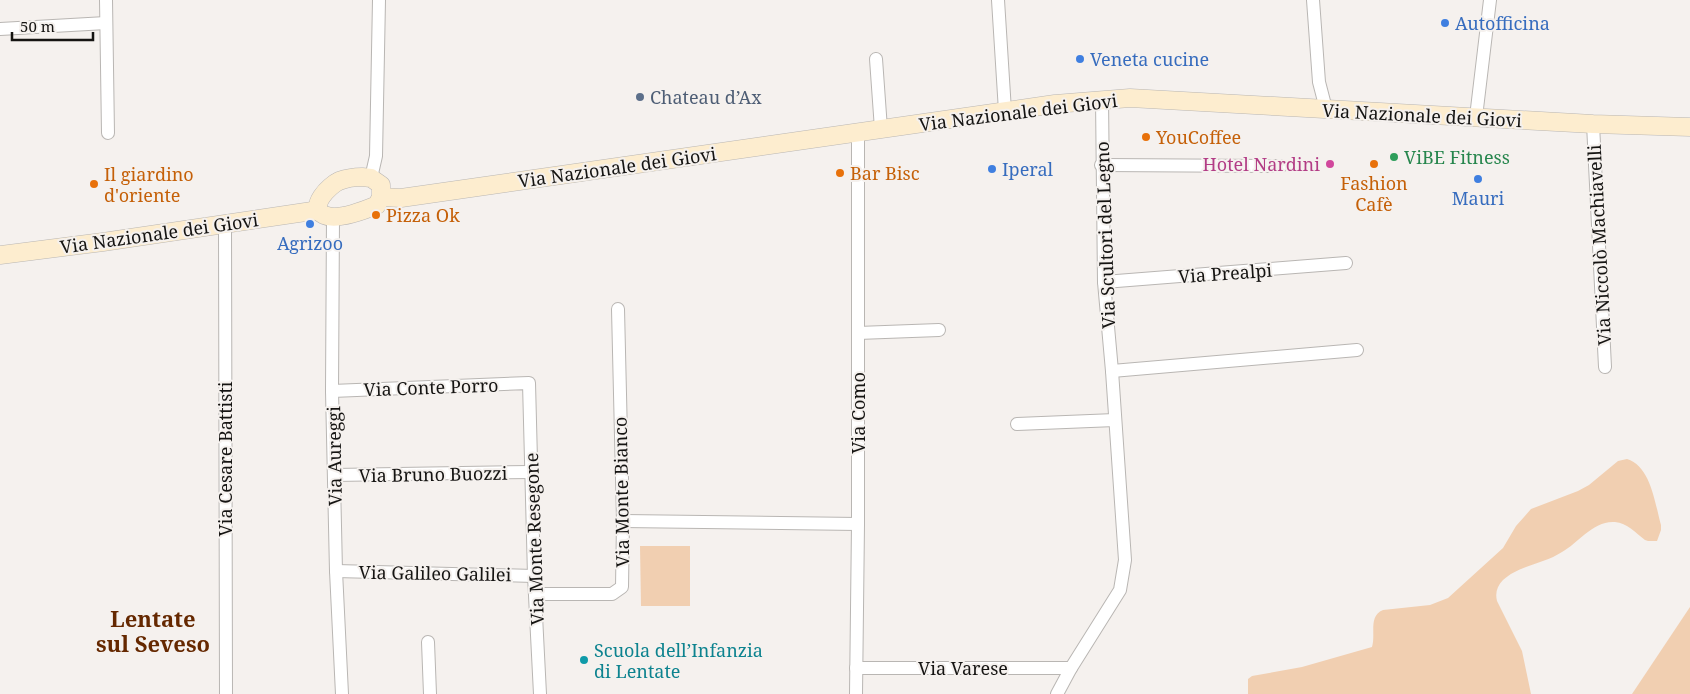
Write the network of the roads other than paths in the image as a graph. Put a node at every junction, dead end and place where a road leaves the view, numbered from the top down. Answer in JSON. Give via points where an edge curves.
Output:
{"nodes":[{"id":1,"x":106,"y":0,"type":"edge"},
{"id":2,"x":379,"y":0,"type":"edge"},
{"id":3,"x":998,"y":0,"type":"edge"},
{"id":4,"x":1313,"y":0,"type":"edge"},
{"id":5,"x":1490,"y":0,"type":"edge"},
{"id":6,"x":106,"y":24,"type":"junction"},
{"id":7,"x":0,"y":28,"type":"edge"},
{"id":8,"x":876,"y":59,"type":"dead end"},
{"id":9,"x":1102,"y":99,"type":"junction"},
{"id":10,"x":1326,"y":109,"type":"junction"},
{"id":11,"x":1005,"y":111,"type":"junction"},
{"id":12,"x":1476,"y":118,"type":"junction"},
{"id":13,"x":1593,"y":124,"type":"junction"},
{"id":14,"x":1690,"y":127,"type":"edge"},
{"id":15,"x":881,"y":129,"type":"junction"},
{"id":16,"x":858,"y":132,"type":"junction"},
{"id":17,"x":108,"y":133,"type":"dead end"},
{"id":18,"x":1101,"y":165,"type":"junction"},
{"id":19,"x":1281,"y":166,"type":"dead end"},
{"id":20,"x":371,"y":178,"type":"junction"},
{"id":21,"x":381,"y":197,"type":"junction"},
{"id":22,"x":326,"y":213,"type":"junction"},
{"id":23,"x":225,"y":224,"type":"junction"},
{"id":24,"x":0,"y":255,"type":"edge"},
{"id":25,"x":1346,"y":263,"type":"dead end"},
{"id":26,"x":1104,"y":282,"type":"junction"},
{"id":27,"x":618,"y":309,"type":"dead end"},
{"id":28,"x":939,"y":330,"type":"dead end"},
{"id":29,"x":858,"y":333,"type":"junction"},
{"id":30,"x":1357,"y":350,"type":"dead end"},
{"id":31,"x":1605,"y":367,"type":"dead end"},
{"id":32,"x":1112,"y":371,"type":"junction"},
{"id":33,"x":529,"y":383,"type":"joint"},
{"id":34,"x":332,"y":391,"type":"junction"},
{"id":35,"x":1115,"y":420,"type":"junction"},
{"id":36,"x":1017,"y":424,"type":"dead end"},
{"id":37,"x":531,"y":472,"type":"junction"},
{"id":38,"x":334,"y":475,"type":"junction"},
{"id":39,"x":623,"y":521,"type":"junction"},
{"id":40,"x":858,"y":524,"type":"junction"},
{"id":41,"x":336,"y":571,"type":"junction"},
{"id":42,"x":534,"y":576,"type":"junction"},
{"id":43,"x":536,"y":594,"type":"junction"},
{"id":44,"x":428,"y":642,"type":"dead end"},
{"id":45,"x":856,"y":668,"type":"junction"},
{"id":46,"x":1071,"y":668,"type":"junction"},
{"id":47,"x":226,"y":694,"type":"edge"},
{"id":48,"x":342,"y":694,"type":"edge"},
{"id":49,"x":430,"y":694,"type":"edge"},
{"id":50,"x":540,"y":694,"type":"edge"},
{"id":51,"x":856,"y":694,"type":"edge"},
{"id":52,"x":1057,"y":694,"type":"edge"}],
"edges":[{"from":1,"to":6,"type":"street"},
{"from":2,"to":20,"type":"street","via":[[376,156]]},
{"from":3,"to":11,"type":"street"},
{"from":4,"to":10,"type":"street","via":[[1320,82]]},
{"from":5,"to":12,"type":"street"},
{"from":6,"to":7,"type":"street"},
{"from":6,"to":17,"type":"street"},
{"from":8,"to":15,"type":"street"},
{"from":9,"to":10,"type":"main road","name":"Via Nazionale dei Giovi"},
{"from":9,"to":11,"type":"main road","name":"Via Nazionale dei Giovi"},
{"from":9,"to":18,"type":"street","name":"Via Scultori del Legno"},
{"from":10,"to":12,"type":"main road","name":"Via Nazionale dei Giovi"},
{"from":11,"to":15,"type":"main road","name":"Via Nazionale dei Giovi"},
{"from":12,"to":13,"type":"main road","name":"Via Nazionale dei Giovi"},
{"from":13,"to":14,"type":"main road","name":"Via Nazionale dei Giovi"},
{"from":13,"to":31,"type":"street","name":"Via Niccolò Machiavelli"},
{"from":15,"to":16,"type":"main road","name":"Via Nazionale dei Giovi"},
{"from":16,"to":21,"type":"main road","name":"Via Nazionale dei Giovi","via":[[402,198]]},
{"from":16,"to":29,"type":"street","name":"Via Como"},
{"from":18,"to":19,"type":"street"},
{"from":18,"to":26,"type":"street","name":"Via Scultori del Legno"},
{"from":20,"to":21,"type":"main road","via":[[381,185]]},
{"from":20,"to":22,"type":"main road","via":[[338,181],[325,191],[318,203]]},
{"from":21,"to":22,"type":"main road","name":"Via Nazionale dei Giovi","via":[[377,205],[367,209]]},
{"from":22,"to":23,"type":"main road","name":"Via Nazionale dei Giovi"},
{"from":22,"to":34,"type":"street","name":"Via Aureggi"},
{"from":23,"to":24,"type":"main road","name":"Via Nazionale dei Giovi"},
{"from":23,"to":47,"type":"street","name":"Via Cesare Battisti"},
{"from":25,"to":26,"type":"street","name":"Via Prealpi"},
{"from":26,"to":32,"type":"street","name":"Via Scultori del Legno"},
{"from":27,"to":39,"type":"street","name":"Via Monte Bianco"},
{"from":28,"to":29,"type":"street"},
{"from":29,"to":40,"type":"street","name":"Via Como"},
{"from":30,"to":32,"type":"street"},
{"from":32,"to":35,"type":"street","name":"Via Scultori del Legno"},
{"from":33,"to":34,"type":"street","name":"Via Conte Porro"},
{"from":33,"to":37,"type":"street","name":"Via Monte Resegone"},
{"from":34,"to":38,"type":"street","name":"Via Aureggi"},
{"from":35,"to":36,"type":"street"},
{"from":35,"to":46,"type":"street","name":"Via Scultori del Legno","via":[[1125,560],[1120,590]]},
{"from":37,"to":38,"type":"street","name":"Via Bruno Buozzi"},
{"from":37,"to":42,"type":"street","name":"Via Monte Resegone"},
{"from":38,"to":41,"type":"street","name":"Via Aureggi"},
{"from":39,"to":40,"type":"street"},
{"from":39,"to":43,"type":"street","name":"Via Monte Bianco","via":[[622,587],[612,594]]},
{"from":40,"to":45,"type":"street","name":"Via Como"},
{"from":41,"to":42,"type":"street","name":"Via Galileo Galilei"},
{"from":41,"to":48,"type":"street","name":"Via Aureggi"},
{"from":42,"to":43,"type":"street","name":"Via Monte Resegone"},
{"from":43,"to":50,"type":"street","name":"Via Monte Resegone"},
{"from":44,"to":49,"type":"street"},
{"from":45,"to":46,"type":"street","name":"Via Varese"},
{"from":45,"to":51,"type":"street","name":"Via Como"},
{"from":46,"to":52,"type":"street","name":"Via Scultori del Legno"}]}
